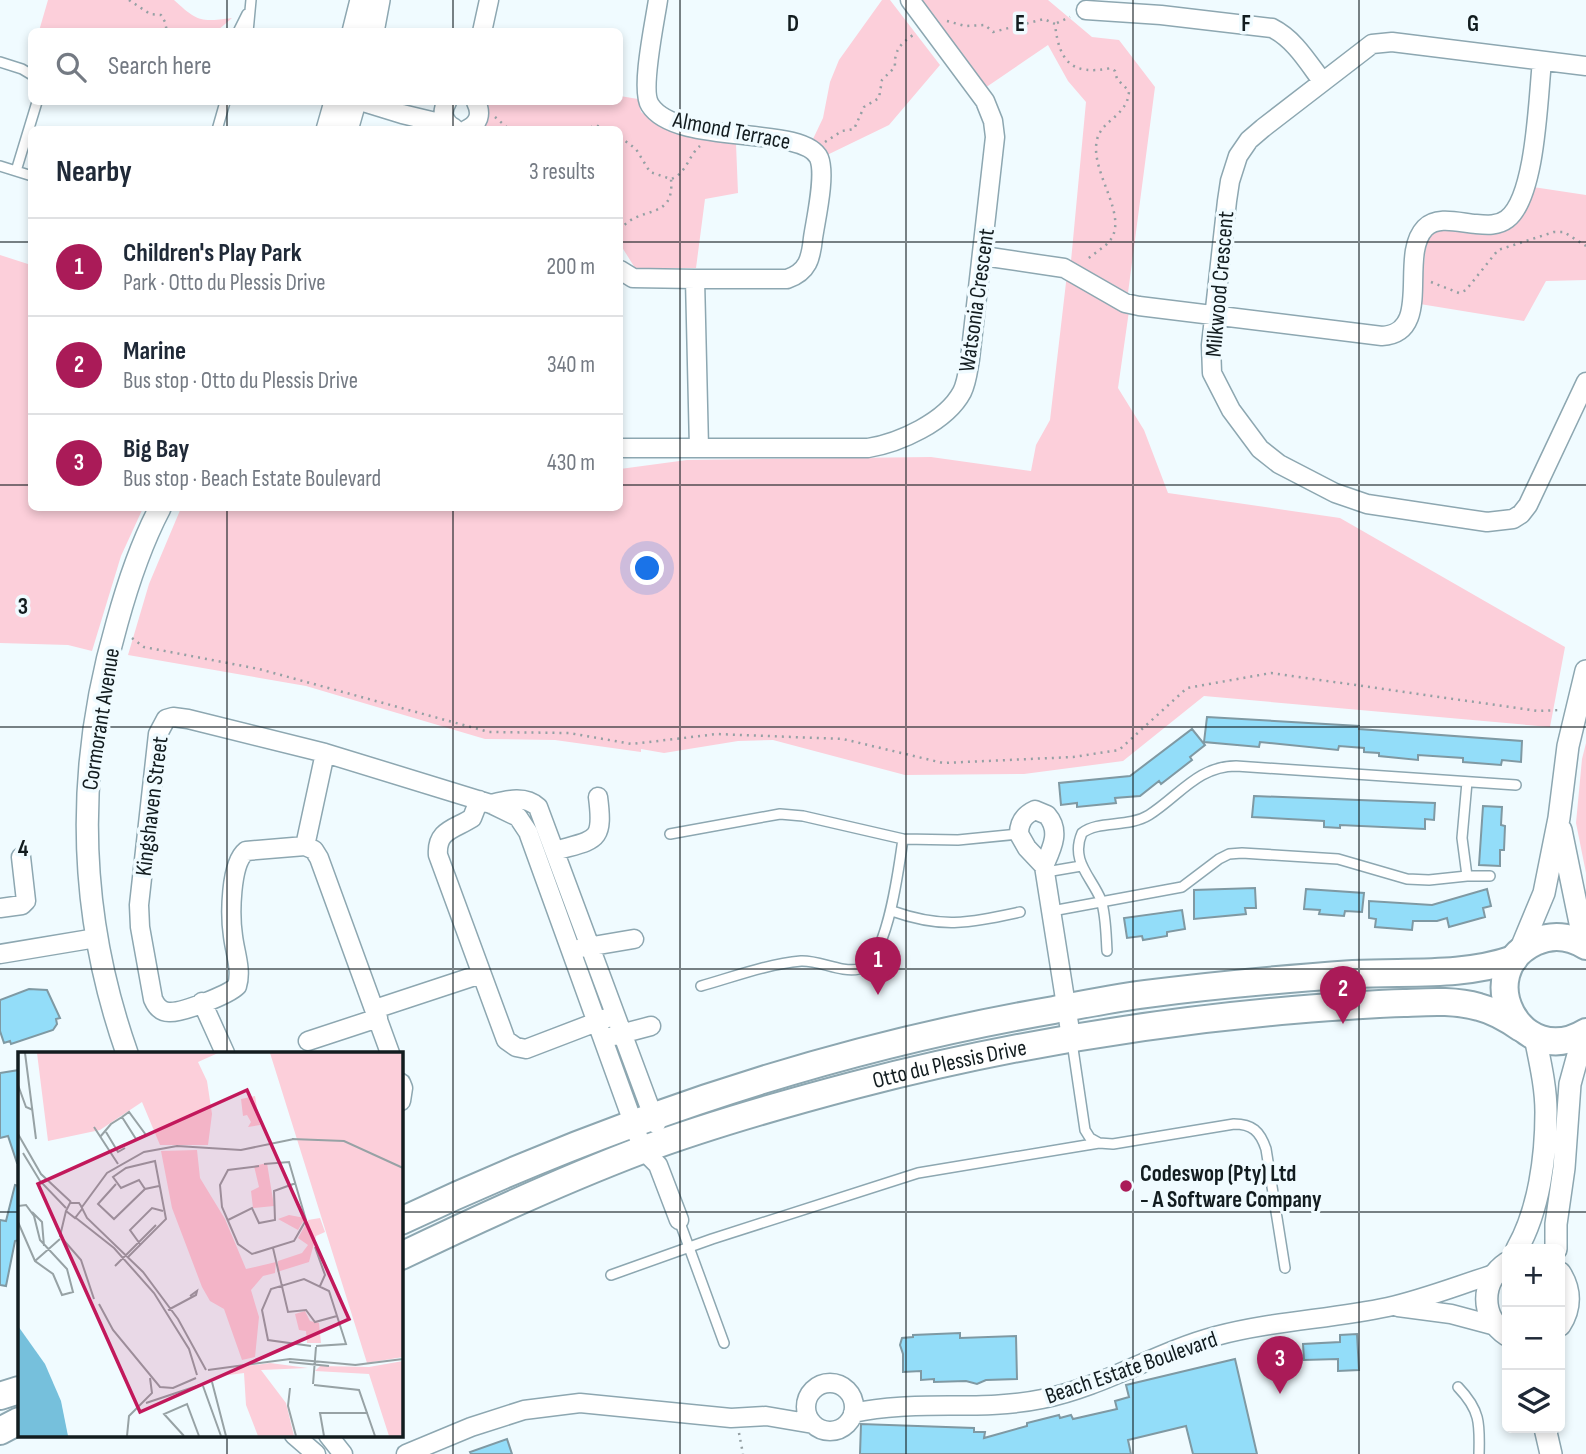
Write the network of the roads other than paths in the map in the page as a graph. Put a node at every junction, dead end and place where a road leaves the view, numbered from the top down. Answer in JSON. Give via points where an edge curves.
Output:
{"nodes":[{"id":1,"x":251,"y":0,"type":"edge"},
{"id":2,"x":361,"y":0,"type":"edge"},
{"id":3,"x":379,"y":0,"type":"edge"},
{"id":4,"x":489,"y":0,"type":"edge"},
{"id":5,"x":658,"y":0,"type":"edge"},
{"id":6,"x":910,"y":0,"type":"edge"},
{"id":7,"x":1086,"y":10,"type":"dead end"},
{"id":8,"x":248,"y":13,"type":"junction"},
{"id":9,"x":240,"y":28,"type":"edge"},
{"id":10,"x":248,"y":28,"type":"edge"},
{"id":11,"x":355,"y":28,"type":"edge"},
{"id":12,"x":374,"y":28,"type":"edge"},
{"id":13,"x":483,"y":28,"type":"edge"},
{"id":14,"x":1542,"y":61,"type":"junction"},
{"id":15,"x":0,"y":62,"type":"edge"},
{"id":16,"x":1586,"y":66,"type":"edge"},
{"id":17,"x":28,"y":73,"type":"edge"},
{"id":18,"x":1322,"y":81,"type":"junction"},
{"id":19,"x":36,"y":105,"type":"edge"},
{"id":20,"x":224,"y":105,"type":"edge"},
{"id":21,"x":334,"y":105,"type":"edge"},
{"id":22,"x":354,"y":105,"type":"edge"},
{"id":23,"x":374,"y":105,"type":"edge"},
{"id":24,"x":442,"y":105,"type":"edge"},
{"id":25,"x":478,"y":105,"type":"edge"},
{"id":26,"x":30,"y":126,"type":"edge"},
{"id":27,"x":218,"y":126,"type":"edge"},
{"id":28,"x":328,"y":126,"type":"edge"},
{"id":29,"x":348,"y":126,"type":"edge"},
{"id":30,"x":448,"y":126,"type":"edge"},
{"id":31,"x":453,"y":126,"type":"edge"},
{"id":32,"x":468,"y":126,"type":"edge"},
{"id":33,"x":28,"y":132,"type":"edge"},
{"id":34,"x":0,"y":166,"type":"edge"},
{"id":35,"x":16,"y":171,"type":"junction"},
{"id":36,"x":28,"y":175,"type":"edge"},
{"id":37,"x":983,"y":256,"type":"junction"},
{"id":38,"x":623,"y":272,"type":"edge"},
{"id":39,"x":695,"y":279,"type":"junction"},
{"id":40,"x":1215,"y":316,"type":"junction"},
{"id":41,"x":1586,"y":382,"type":"edge"},
{"id":42,"x":623,"y":448,"type":"edge"},
{"id":43,"x":699,"y":448,"type":"junction"},
{"id":44,"x":159,"y":511,"type":"edge"},
{"id":45,"x":1586,"y":671,"type":"edge"},
{"id":46,"x":325,"y":753,"type":"junction"},
{"id":47,"x":1467,"y":782,"type":"junction"},
{"id":48,"x":1516,"y":785,"type":"dead end"},
{"id":49,"x":598,"y":796,"type":"dead end"},
{"id":50,"x":485,"y":802,"type":"junction"},
{"id":51,"x":1559,"y":818,"type":"junction"},
{"id":52,"x":670,"y":834,"type":"dead end"},
{"id":53,"x":1019,"y":834,"type":"junction"},
{"id":54,"x":903,"y":839,"type":"junction"},
{"id":55,"x":305,"y":846,"type":"junction"},
{"id":56,"x":555,"y":852,"type":"junction"},
{"id":57,"x":22,"y":857,"type":"dead end"},
{"id":58,"x":1081,"y":866,"type":"junction"},
{"id":59,"x":1045,"y":869,"type":"junction"},
{"id":60,"x":1466,"y":876,"type":"junction"},
{"id":61,"x":1490,"y":876,"type":"dead end"},
{"id":62,"x":1102,"y":902,"type":"junction"},
{"id":63,"x":0,"y":908,"type":"edge"},
{"id":64,"x":892,"y":911,"type":"junction"},
{"id":65,"x":1052,"y":911,"type":"junction"},
{"id":66,"x":1020,"y":912,"type":"dead end"},
{"id":67,"x":96,"y":938,"type":"junction"},
{"id":68,"x":1586,"y":938,"type":"edge"},
{"id":69,"x":634,"y":939,"type":"dead end"},
{"id":70,"x":591,"y":945,"type":"junction"},
{"id":71,"x":1586,"y":946,"type":"edge"},
{"id":72,"x":571,"y":951,"type":"junction"},
{"id":73,"x":1107,"y":951,"type":"dead end"},
{"id":74,"x":0,"y":954,"type":"edge"},
{"id":75,"x":1517,"y":956,"type":"junction"},
{"id":76,"x":481,"y":974,"type":"junction"},
{"id":77,"x":701,"y":986,"type":"dead end"},
{"id":78,"x":202,"y":1002,"type":"junction"},
{"id":79,"x":1067,"y":1007,"type":"junction"},
{"id":80,"x":377,"y":1014,"type":"junction"},
{"id":81,"x":617,"y":1014,"type":"junction"},
{"id":82,"x":597,"y":1022,"type":"junction"},
{"id":83,"x":651,"y":1026,"type":"dead end"},
{"id":84,"x":1528,"y":1032,"type":"junction"},
{"id":85,"x":623,"y":1033,"type":"junction"},
{"id":86,"x":1585,"y":1033,"type":"edge"},
{"id":87,"x":1071,"y":1037,"type":"junction"},
{"id":88,"x":603,"y":1040,"type":"junction"},
{"id":89,"x":308,"y":1041,"type":"dead end"},
{"id":90,"x":127,"y":1052,"type":"edge"},
{"id":91,"x":225,"y":1052,"type":"edge"},
{"id":92,"x":390,"y":1052,"type":"edge"},
{"id":93,"x":643,"y":1118,"type":"junction"},
{"id":94,"x":1099,"y":1143,"type":"junction"},
{"id":95,"x":655,"y":1153,"type":"junction"},
{"id":96,"x":679,"y":1220,"type":"joint"},
{"id":97,"x":402,"y":1221,"type":"edge"},
{"id":98,"x":1520,"y":1244,"type":"edge"},
{"id":99,"x":1556,"y":1244,"type":"edge"},
{"id":100,"x":688,"y":1247,"type":"junction"},
{"id":101,"x":402,"y":1256,"type":"edge"},
{"id":102,"x":1286,"y":1268,"type":"dead end"},
{"id":103,"x":1501,"y":1268,"type":"edge"},
{"id":104,"x":611,"y":1275,"type":"dead end"},
{"id":105,"x":1565,"y":1282,"type":"edge"},
{"id":106,"x":1388,"y":1307,"type":"junction"},
{"id":107,"x":1565,"y":1316,"type":"edge"},
{"id":108,"x":1502,"y":1330,"type":"edge"},
{"id":109,"x":1502,"y":1332,"type":"edge"},
{"id":110,"x":724,"y":1343,"type":"dead end"},
{"id":111,"x":1458,"y":1387,"type":"dead end"},
{"id":112,"x":18,"y":1390,"type":"edge"},
{"id":113,"x":0,"y":1396,"type":"edge"},
{"id":114,"x":808,"y":1398,"type":"junction"},
{"id":115,"x":852,"y":1406,"type":"junction"},
{"id":116,"x":766,"y":1416,"type":"junction"},
{"id":117,"x":0,"y":1420,"type":"edge"},
{"id":118,"x":18,"y":1420,"type":"edge"},
{"id":119,"x":18,"y":1421,"type":"edge"},
{"id":120,"x":813,"y":1424,"type":"junction"},
{"id":121,"x":0,"y":1431,"type":"edge"},
{"id":122,"x":295,"y":1436,"type":"edge"},
{"id":123,"x":329,"y":1436,"type":"edge"},
{"id":124,"x":316,"y":1454,"type":"edge"},
{"id":125,"x":343,"y":1454,"type":"edge"},
{"id":126,"x":406,"y":1454,"type":"edge"},
{"id":127,"x":1479,"y":1454,"type":"edge"}],
"edges":[{"from":1,"to":8,"type":"lane"},
{"from":2,"to":11,"type":"street"},
{"from":3,"to":12,"type":"street"},
{"from":4,"to":13,"type":"street"},
{"from":5,"to":39,"type":"street","name":"Almond Terrace","via":[[646,96],[651,107],[678,123],[799,143],[813,149],[820,160],[809,264],[799,275],[787,279]]},
{"from":6,"to":37,"type":"street","name":"Watsonia Crescent","via":[[985,101],[993,121]]},
{"from":7,"to":18,"type":"street","via":[[1272,28],[1297,47]]},
{"from":8,"to":9,"type":"lane"},
{"from":8,"to":10,"type":"lane"},
{"from":14,"to":16,"type":"street","name":"Milkwood Crescent"},
{"from":14,"to":18,"type":"street","name":"Milkwood Crescent","via":[[1381,42]]},
{"from":14,"to":40,"type":"street","via":[[1529,178],[1517,208],[1496,225],[1446,221],[1425,229],[1416,250],[1407,325],[1401,332],[1393,335]]},
{"from":15,"to":17,"type":"lane"},
{"from":18,"to":40,"type":"street","name":"Milkwood Crescent","via":[[1249,140],[1238,156],[1230,181]]},
{"from":19,"to":26,"type":"lane"},
{"from":20,"to":27,"type":"lane"},
{"from":21,"to":28,"type":"street"},
{"from":22,"to":29,"type":"street"},
{"from":23,"to":30,"type":"street"},
{"from":24,"to":31,"type":"street"},
{"from":25,"to":32,"type":"street","via":[[479,118]]},
{"from":33,"to":35,"type":"lane"},
{"from":34,"to":35,"type":"lane"},
{"from":35,"to":36,"type":"lane"},
{"from":37,"to":40,"type":"street","via":[[1056,266],[1125,303]]},
{"from":37,"to":43,"type":"street","name":"Watsonia Crescent","via":[[967,378],[952,405],[925,426],[887,445],[868,448]]},
{"from":38,"to":39,"type":"street","name":"Almond Terrace","via":[[633,278]]},
{"from":39,"to":43,"type":"street"},
{"from":40,"to":41,"type":"street","name":"Milkwood Crescent","via":[[1212,373],[1250,438],[1279,464],[1367,504],[1487,522],[1513,519],[1528,505]]},
{"from":42,"to":43,"type":"street","name":"Watsonia Crescent"},
{"from":44,"to":67,"type":"street","name":"Cormorant Avenue","via":[[127,587],[108,653],[90,756],[87,853]]},
{"from":45,"to":51,"type":"street"},
{"from":46,"to":50,"type":"street","name":"Kingshaven Street"},
{"from":46,"to":55,"type":"street"},
{"from":46,"to":78,"type":"street","name":"Kingshaven Street","via":[[188,719],[173,717],[161,725],[139,927],[156,1006],[177,1012]]},
{"from":47,"to":48,"type":"lane"},
{"from":47,"to":58,"type":"lane","via":[[1221,766],[1208,770],[1137,822],[1087,829],[1079,841]]},
{"from":47,"to":60,"type":"lane","via":[[1462,838]]},
{"from":49,"to":56,"type":"street","via":[[598,834]]},
{"from":50,"to":56,"type":"street","name":"Kingshaven Street","via":[[533,803]]},
{"from":50,"to":72,"type":"street","name":"Kingshaven Street","via":[[524,822]]},
{"from":50,"to":76,"type":"street","via":[[472,818],[443,834],[438,848]]},
{"from":51,"to":68,"type":"street"},
{"from":51,"to":75,"type":"street","via":[[1544,893]]},
{"from":52,"to":54,"type":"lane","via":[[780,814]]},
{"from":53,"to":54,"type":"lane"},
{"from":53,"to":59,"type":"street"},
{"from":53,"to":59,"type":"street","via":[[1027,813],[1035,810],[1053,821],[1055,839]]},
{"from":54,"to":64,"type":"lane"},
{"from":55,"to":78,"type":"street","name":"Kingshaven Street","via":[[246,850],[240,855],[231,917],[239,980],[232,992]]},
{"from":55,"to":80,"type":"street","via":[[319,858]]},
{"from":56,"to":70,"type":"street","name":"Kingshaven Street"},
{"from":57,"to":63,"type":"street","via":[[26,901]]},
{"from":58,"to":59,"type":"lane"},
{"from":58,"to":62,"type":"lane"},
{"from":59,"to":65,"type":"street"},
{"from":60,"to":61,"type":"lane"},
{"from":60,"to":62,"type":"lane","via":[[1407,879],[1338,859],[1242,853],[1219,859],[1182,887]]},
{"from":62,"to":65,"type":"lane"},
{"from":62,"to":73,"type":"lane"},
{"from":64,"to":66,"type":"lane","via":[[918,920],[954,923]]},
{"from":64,"to":77,"type":"lane","via":[[872,958],[858,969],[804,961]]},
{"from":65,"to":79,"type":"street"},
{"from":67,"to":74,"type":"street"},
{"from":67,"to":90,"type":"street","name":"Cormorant Avenue"},
{"from":69,"to":70,"type":"street"},
{"from":70,"to":72,"type":"street"},
{"from":70,"to":81,"type":"street","name":"Kingshaven Street"},
{"from":71,"to":75,"type":"main road","name":"Otto du Plessis Drive","via":[[1549,937],[1530,944]]},
{"from":72,"to":82,"type":"street","name":"Kingshaven Street"},
{"from":75,"to":79,"type":"main road","name":"Otto du Plessis Drive","via":[[1462,972],[1272,981]]},
{"from":75,"to":84,"type":"main road","via":[[1504,992],[1509,1012]]},
{"from":76,"to":80,"type":"street"},
{"from":76,"to":82,"type":"street","via":[[506,1040],[516,1047],[526,1049]]},
{"from":78,"to":91,"type":"street"},
{"from":79,"to":87,"type":"street"},
{"from":79,"to":93,"type":"main road","name":"Otto du Plessis Drive","via":[[853,1053]]},
{"from":80,"to":89,"type":"street"},
{"from":80,"to":92,"type":"street"},
{"from":81,"to":82,"type":"street"},
{"from":81,"to":85,"type":"street","name":"Kingshaven Street"},
{"from":82,"to":88,"type":"street","name":"Kingshaven Street"},
{"from":83,"to":85,"type":"street"},
{"from":84,"to":86,"type":"main road","name":"Otto du Plessis Drive","via":[[1546,1041]]},
{"from":84,"to":87,"type":"main road","name":"Otto du Plessis Drive","via":[[1483,1008],[1447,1002],[1278,1011]]},
{"from":84,"to":98,"type":"street","via":[[1544,1083],[1545,1125],[1536,1198]]},
{"from":85,"to":88,"type":"street"},
{"from":85,"to":93,"type":"street","name":"Kingshaven Street"},
{"from":86,"to":99,"type":"street","via":[[1570,1084]]},
{"from":87,"to":94,"type":"lane","via":[[1085,1130]]},
{"from":87,"to":95,"type":"main road","name":"Otto du Plessis Drive","via":[[822,1093],[762,1110]]},
{"from":88,"to":93,"type":"street","name":"Kingshaven Street"},
{"from":93,"to":95,"type":"street","name":"Kingshaven Street"},
{"from":93,"to":97,"type":"main road","name":"Otto du Plessis Drive"},
{"from":94,"to":100,"type":"lane","via":[[918,1173]]},
{"from":94,"to":102,"type":"lane","via":[[1133,1142],[1234,1124],[1255,1129],[1266,1149]]},
{"from":95,"to":96,"type":"street","name":"Kingshaven Street"},
{"from":95,"to":101,"type":"main road","name":"Otto du Plessis Drive","via":[[507,1206]]},
{"from":96,"to":100,"type":"lane"},
{"from":100,"to":104,"type":"lane"},
{"from":100,"to":110,"type":"lane"},
{"from":103,"to":106,"type":"street","name":"Beach Estate Boulevard"},
{"from":103,"to":108,"type":"street","via":[[1486,1297],[1488,1313]]},
{"from":105,"to":107,"type":"street","via":[[1569,1298]]},
{"from":106,"to":109,"type":"street","name":"Beach Estate Boulevard","via":[[1451,1314]]},
{"from":106,"to":115,"type":"street","name":"Beach Estate Boulevard","via":[[1217,1335],[1076,1391],[1041,1399],[981,1406]]},
{"from":111,"to":127,"type":"lane","via":[[1476,1410]]},
{"from":112,"to":113,"type":"main road"},
{"from":114,"to":115,"type":"street","via":[[821,1384],[830,1383],[847,1390]]},
{"from":114,"to":116,"type":"street"},
{"from":114,"to":120,"type":"street","via":[[806,1412]]},
{"from":115,"to":120,"type":"street","via":[[843,1426],[835,1430]]},
{"from":116,"to":120,"type":"street"},
{"from":116,"to":126,"type":"street","via":[[732,1418],[610,1404],[552,1405],[471,1427]]},
{"from":117,"to":118,"type":"main road"},
{"from":119,"to":121,"type":"main road"},
{"from":122,"to":124,"type":"street"},
{"from":123,"to":125,"type":"street"}]}
